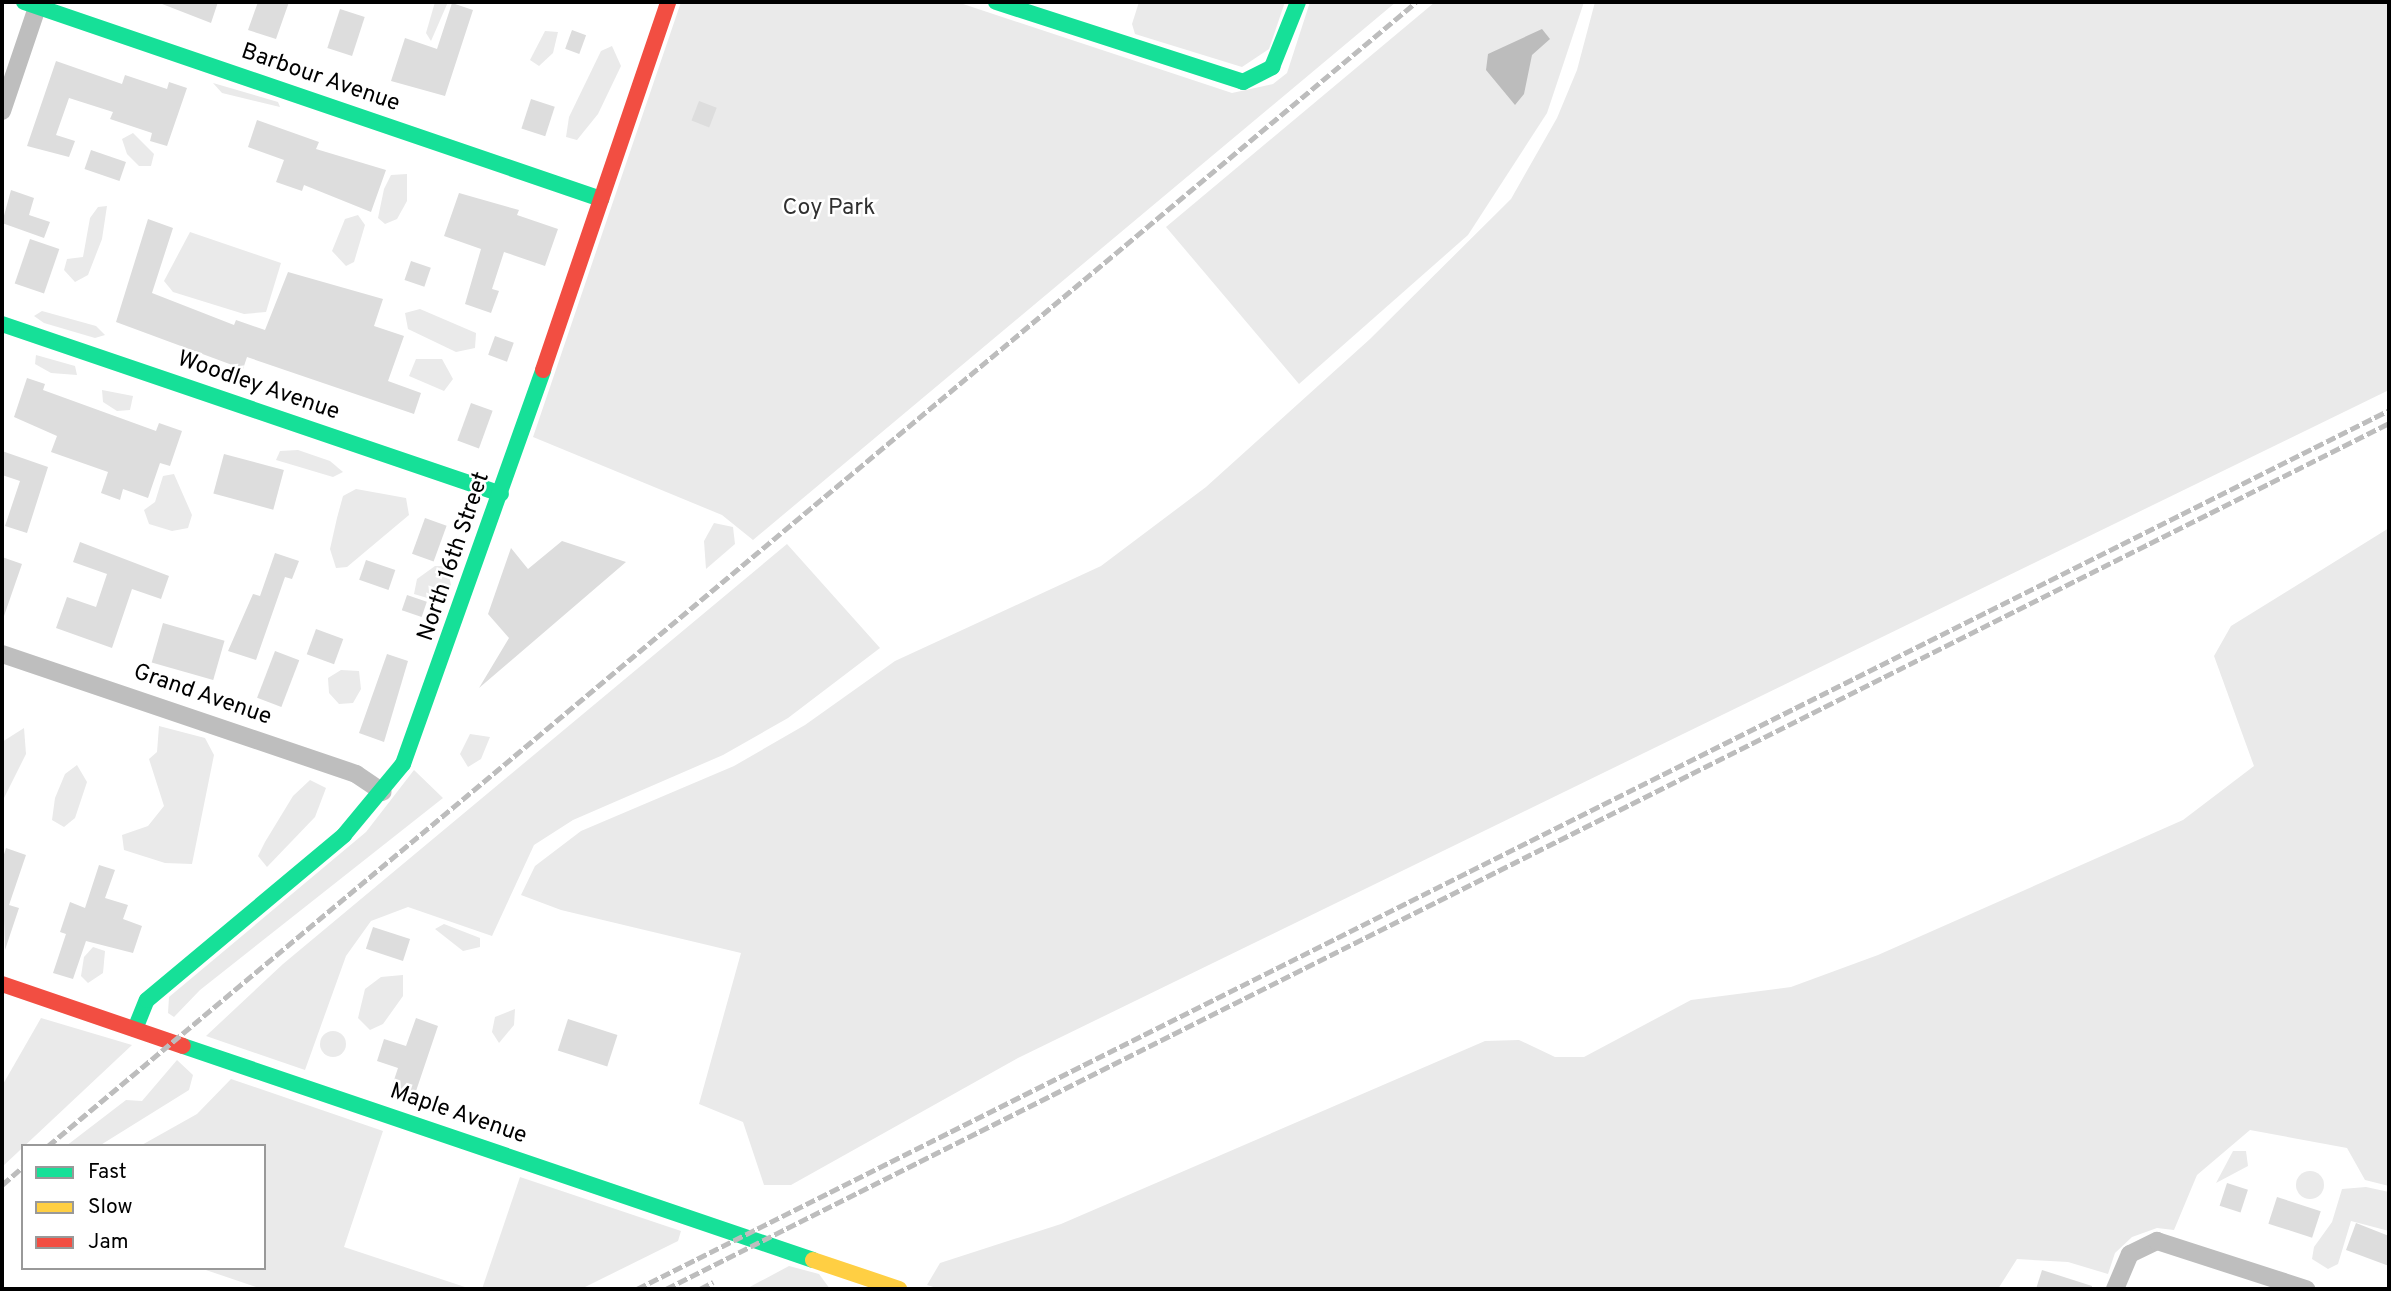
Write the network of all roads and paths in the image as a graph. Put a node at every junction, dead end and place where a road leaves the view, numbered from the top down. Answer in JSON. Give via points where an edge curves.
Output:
{"nodes":[{"id":1,"x":668,"y":2,"type":"edge"},
{"id":2,"x":996,"y":2,"type":"edge"},
{"id":3,"x":1298,"y":2,"type":"edge"},
{"id":4,"x":33,"y":3,"type":"edge"},
{"id":5,"x":2,"y":111,"type":"edge"},
{"id":6,"x":601,"y":199,"type":"junction"},
{"id":7,"x":2,"y":324,"type":"edge"},
{"id":8,"x":500,"y":494,"type":"junction"},
{"id":9,"x":2,"y":654,"type":"edge"},
{"id":10,"x":383,"y":792,"type":"junction"},
{"id":11,"x":2,"y":984,"type":"edge"},
{"id":12,"x":135,"y":1029,"type":"junction"},
{"id":13,"x":854,"y":1282,"type":"edge"},
{"id":14,"x":899,"y":1289,"type":"edge"},
{"id":15,"x":2115,"y":1289,"type":"edge"},
{"id":16,"x":2306,"y":1289,"type":"edge"}],
"edges":[{"from":1,"to":6,"type":"street","name":"North 16th Street"},
{"from":2,"to":3,"type":"street","via":[[1227,81],[1258,78],[1281,51]]},
{"from":4,"to":5,"type":"street"},
{"from":4,"to":6,"type":"street","name":"Barbour Avenue"},
{"from":6,"to":8,"type":"street","name":"North 16th Street"},
{"from":7,"to":8,"type":"street","name":"Woodley Avenue"},
{"from":8,"to":10,"type":"street","name":"North 16th Street","via":[[417,732]]},
{"from":9,"to":10,"type":"street","name":"Grand Avenue","via":[[356,774]]},
{"from":10,"to":12,"type":"street","name":"North 16th Street","via":[[344,835],[147,1000]]},
{"from":11,"to":12,"type":"street","name":"Maple Avenue"},
{"from":12,"to":13,"type":"street","name":"Maple Avenue"},
{"from":13,"to":14,"type":"street","name":"Maple Avenue"},
{"from":15,"to":16,"type":"street","via":[[2137,1247],[2169,1243]]}]}
